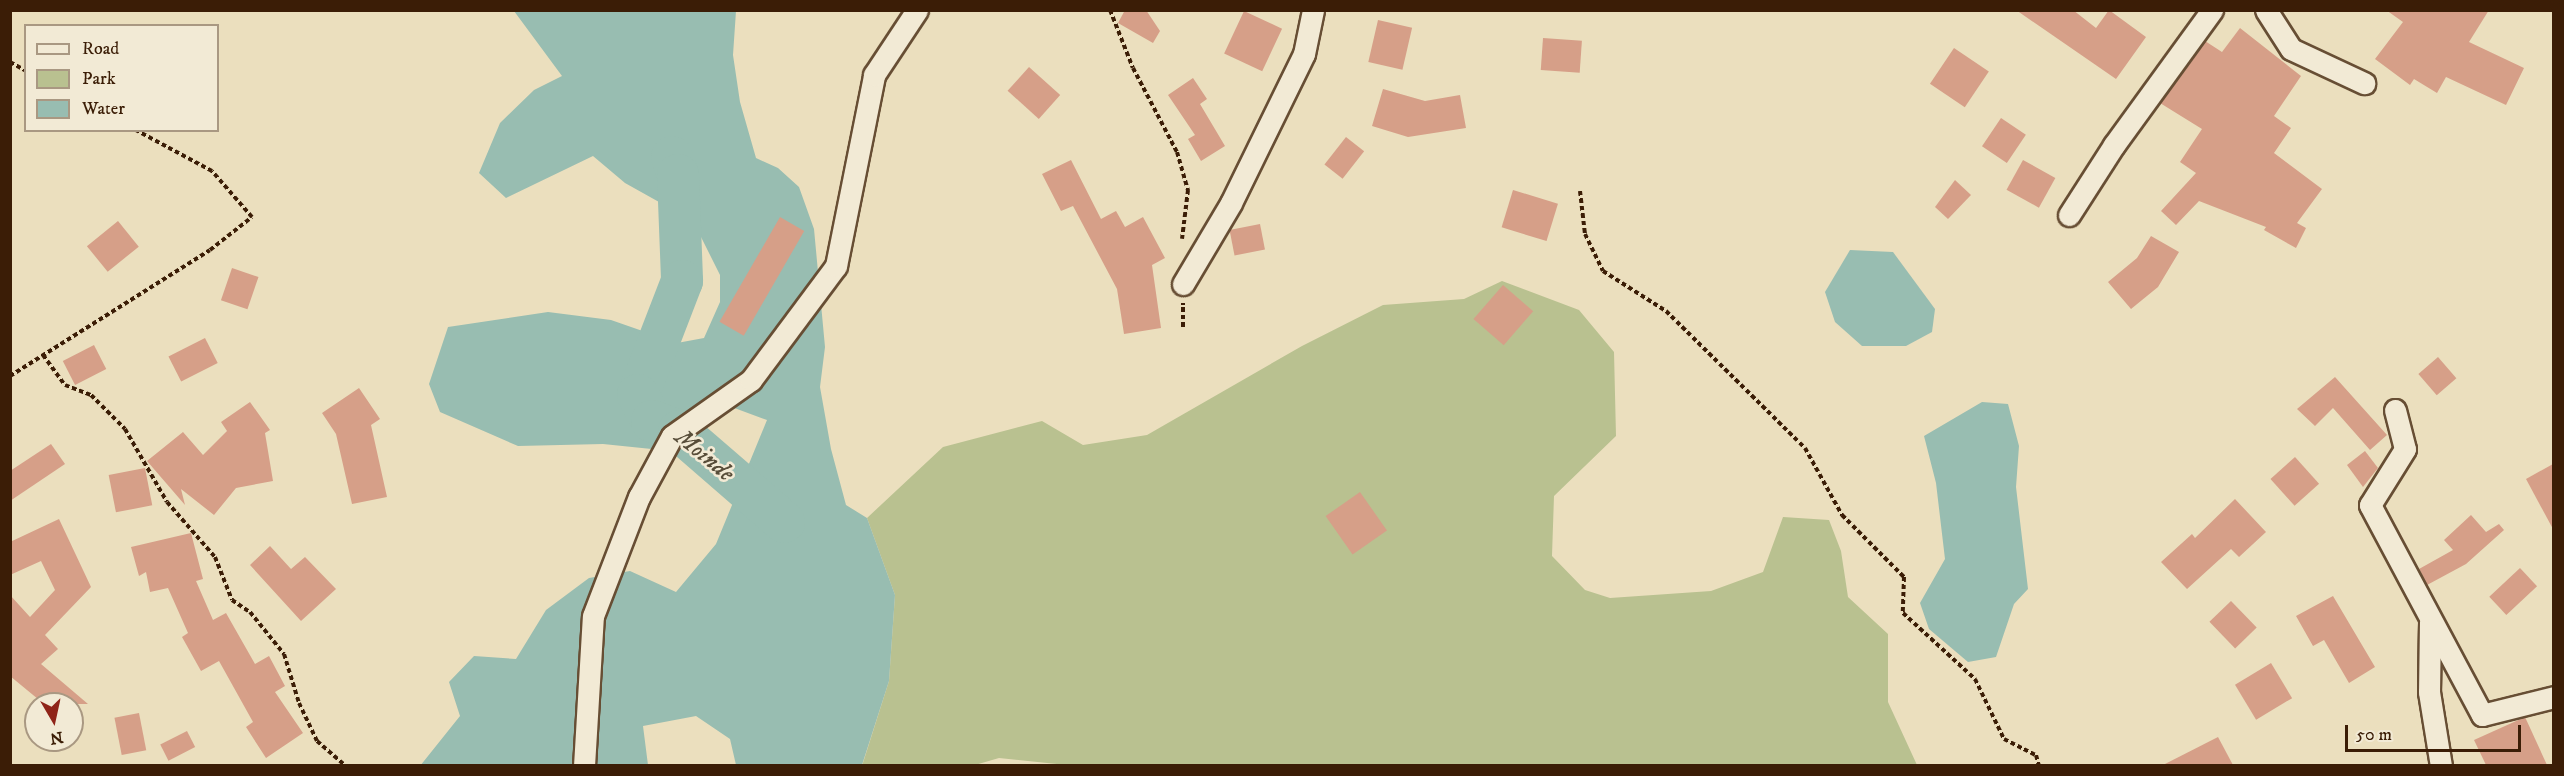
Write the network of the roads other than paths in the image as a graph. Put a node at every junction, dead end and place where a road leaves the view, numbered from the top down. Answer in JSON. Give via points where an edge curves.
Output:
{"nodes":[{"id":1,"x":917,"y":10,"type":"edge"},
{"id":2,"x":1313,"y":10,"type":"edge"},
{"id":3,"x":2212,"y":10,"type":"edge"},
{"id":4,"x":2266,"y":10,"type":"edge"},
{"id":5,"x":2364,"y":83,"type":"dead end"},
{"id":6,"x":2069,"y":215,"type":"dead end"},
{"id":7,"x":1184,"y":285,"type":"road end"},
{"id":8,"x":2395,"y":410,"type":"dead end"},
{"id":9,"x":2430,"y":618,"type":"junction"},
{"id":10,"x":2553,"y":697,"type":"edge"},
{"id":11,"x":584,"y":765,"type":"edge"},
{"id":12,"x":2441,"y":765,"type":"edge"}],
"edges":[{"from":1,"to":11,"type":"street","via":[[874,75],[836,266],[751,381],[672,436],[639,496],[593,616]]},
{"from":2,"to":7,"type":"street","via":[[1304,54],[1231,203]]},
{"from":3,"to":6,"type":"street","via":[[2114,145]]},
{"from":4,"to":5,"type":"street","via":[[2291,49]]},
{"from":8,"to":9,"type":"street","via":[[2405,449],[2370,505]]},
{"from":9,"to":10,"type":"street","via":[[2482,714]]},
{"from":9,"to":12,"type":"street","via":[[2429,692]]}]}
